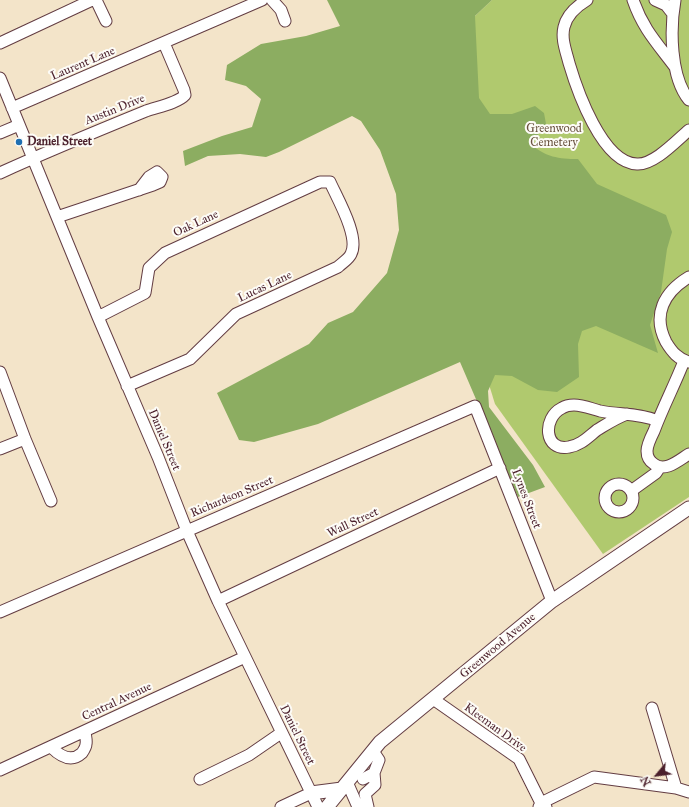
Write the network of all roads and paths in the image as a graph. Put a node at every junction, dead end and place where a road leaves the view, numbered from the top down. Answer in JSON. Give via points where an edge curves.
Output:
{"nodes":[{"id":1,"x":92,"y":0,"type":"edge"},
{"id":2,"x":96,"y":0,"type":"edge"},
{"id":3,"x":262,"y":0,"type":"edge"},
{"id":4,"x":272,"y":0,"type":"edge"},
{"id":5,"x":587,"y":0,"type":"edge"},
{"id":6,"x":633,"y":0,"type":"edge"},
{"id":7,"x":660,"y":0,"type":"edge"},
{"id":8,"x":675,"y":0,"type":"edge"},
{"id":9,"x":673,"y":14,"type":"junction"},
{"id":10,"x":106,"y":21,"type":"dead end"},
{"id":11,"x":285,"y":21,"type":"dead end"},
{"id":12,"x":0,"y":43,"type":"edge"},
{"id":13,"x":164,"y":43,"type":"junction"},
{"id":14,"x":676,"y":67,"type":"junction"},
{"id":15,"x":1,"y":85,"type":"edge"},
{"id":16,"x":689,"y":100,"type":"edge"},
{"id":17,"x":12,"y":108,"type":"junction"},
{"id":18,"x":19,"y":125,"type":"junction"},
{"id":19,"x":689,"y":130,"type":"edge"},
{"id":20,"x":0,"y":133,"type":"edge"},
{"id":21,"x":32,"y":158,"type":"junction"},
{"id":22,"x":0,"y":173,"type":"edge"},
{"id":23,"x":330,"y":182,"type":"joint"},
{"id":24,"x":139,"y":190,"type":"dead end"},
{"id":25,"x":57,"y":217,"type":"junction"},
{"id":26,"x":689,"y":277,"type":"edge"},
{"id":27,"x":98,"y":317,"type":"junction"},
{"id":28,"x":686,"y":362,"type":"edge"},
{"id":29,"x":0,"y":372,"type":"edge"},
{"id":30,"x":127,"y":386,"type":"junction"},
{"id":31,"x":475,"y":406,"type":"joint"},
{"id":32,"x":627,"y":414,"type":"junction"},
{"id":33,"x":658,"y":420,"type":"junction"},
{"id":34,"x":25,"y":439,"type":"junction"},
{"id":35,"x":0,"y":449,"type":"edge"},
{"id":36,"x":689,"y":454,"type":"edge"},
{"id":37,"x":660,"y":467,"type":"junction"},
{"id":38,"x":500,"y":468,"type":"junction"},
{"id":39,"x":631,"y":491,"type":"dead end"},
{"id":40,"x":51,"y":501,"type":"dead end"},
{"id":41,"x":689,"y":508,"type":"edge"},
{"id":42,"x":187,"y":531,"type":"junction"},
{"id":43,"x":218,"y":601,"type":"junction"},
{"id":44,"x":552,"y":601,"type":"junction"},
{"id":45,"x":0,"y":612,"type":"edge"},
{"id":46,"x":245,"y":657,"type":"junction"},
{"id":47,"x":433,"y":699,"type":"junction"},
{"id":48,"x":652,"y":708,"type":"dead end"},
{"id":49,"x":85,"y":731,"type":"junction"},
{"id":50,"x":281,"y":733,"type":"junction"},
{"id":51,"x":51,"y":747,"type":"junction"},
{"id":52,"x":373,"y":751,"type":"junction"},
{"id":53,"x":0,"y":770,"type":"edge"},
{"id":54,"x":374,"y":773,"type":"junction"},
{"id":55,"x":200,"y":778,"type":"dead end"},
{"id":56,"x":345,"y":786,"type":"junction"},
{"id":57,"x":364,"y":787,"type":"junction"},
{"id":58,"x":676,"y":788,"type":"junction"},
{"id":59,"x":689,"y":792,"type":"edge"},
{"id":60,"x":311,"y":793,"type":"junction"},
{"id":61,"x":542,"y":806,"type":"edge"},
{"id":62,"x":281,"y":807,"type":"edge"},
{"id":63,"x":318,"y":807,"type":"edge"},
{"id":64,"x":327,"y":807,"type":"edge"},
{"id":65,"x":358,"y":807,"type":"edge"},
{"id":66,"x":368,"y":807,"type":"edge"}],
"edges":[{"from":1,"to":12,"type":"street"},
{"from":2,"to":10,"type":"street"},
{"from":3,"to":13,"type":"street","name":"Laurent Lane"},
{"from":4,"to":11,"type":"street","via":[[281,10]]},
{"from":5,"to":19,"type":"street","via":[[569,15],[564,27],[564,41],[582,103],[609,147],[631,164],[643,164]]},
{"from":6,"to":14,"type":"street","via":[[648,32]]},
{"from":7,"to":9,"type":"street"},
{"from":8,"to":9,"type":"street"},
{"from":9,"to":14,"type":"street","via":[[672,36]]},
{"from":13,"to":17,"type":"street","name":"Laurent Lane"},
{"from":13,"to":21,"type":"street","name":"Austin Drive","via":[[185,95]]},
{"from":14,"to":16,"type":"street","via":[[680,84]]},
{"from":15,"to":17,"type":"street","name":"Daniel Street"},
{"from":17,"to":18,"type":"street","name":"Daniel Street"},
{"from":18,"to":20,"type":"street"},
{"from":18,"to":21,"type":"street","name":"Daniel Street"},
{"from":21,"to":22,"type":"street","name":"Austin Drive"},
{"from":21,"to":25,"type":"street","name":"Daniel Street"},
{"from":23,"to":27,"type":"street","name":"Oak Lane","via":[[320,182],[165,253],[149,268],[145,293]]},
{"from":23,"to":30,"type":"street","name":"Lucas Lane","via":[[352,231],[352,254],[338,267],[236,314],[190,358]]},
{"from":24,"to":25,"type":"street"},
{"from":25,"to":27,"type":"street","name":"Daniel Street"},
{"from":26,"to":28,"type":"street","via":[[669,294],[660,313],[664,339],[675,354]]},
{"from":27,"to":30,"type":"street","name":"Daniel Street"},
{"from":28,"to":33,"type":"street"},
{"from":29,"to":34,"type":"street"},
{"from":30,"to":42,"type":"street","name":"Daniel Street"},
{"from":31,"to":38,"type":"street","name":"Lynes Street"},
{"from":31,"to":42,"type":"street","name":"Richardson Street"},
{"from":32,"to":32,"type":"street","via":[[569,405],[553,415],[548,425],[549,435],[556,445],[566,448],[587,439],[615,419]]},
{"from":32,"to":33,"type":"street"},
{"from":33,"to":37,"type":"street","via":[[647,453],[651,462]]},
{"from":34,"to":35,"type":"street"},
{"from":34,"to":40,"type":"street"},
{"from":36,"to":37,"type":"street","via":[[668,467]]},
{"from":37,"to":39,"type":"street","via":[[656,473]]},
{"from":38,"to":43,"type":"street","name":"Wall Street"},
{"from":38,"to":44,"type":"street","name":"Lynes Street"},
{"from":41,"to":44,"type":"main road","name":"Greenwood Avenue"},
{"from":42,"to":43,"type":"street","name":"Daniel Street"},
{"from":42,"to":45,"type":"street","name":"Richardson Street"},
{"from":43,"to":46,"type":"street","name":"Daniel Street"},
{"from":44,"to":47,"type":"main road","name":"Greenwood Avenue"},
{"from":46,"to":49,"type":"street","name":"Central Avenue"},
{"from":46,"to":50,"type":"street","name":"Daniel Street"},
{"from":47,"to":52,"type":"main road","name":"Greenwood Avenue","via":[[380,742]]},
{"from":47,"to":61,"type":"street","name":"Kleeman Drive","via":[[519,759]]},
{"from":48,"to":58,"type":"street"},
{"from":49,"to":51,"type":"street","name":"Central Avenue"},
{"from":49,"to":51,"type":"street","via":[[85,749],[74,758],[62,757]]},
{"from":50,"to":55,"type":"street","via":[[249,755]]},
{"from":50,"to":60,"type":"street","name":"Daniel Street"},
{"from":51,"to":53,"type":"street","name":"Central Avenue"},
{"from":52,"to":54,"type":"street","via":[[379,760]]},
{"from":52,"to":56,"type":"main road","name":"Greenwood Avenue"},
{"from":54,"to":57,"type":"street"},
{"from":54,"to":57,"type":"street","via":[[375,785]]},
{"from":56,"to":60,"type":"main road"},
{"from":56,"to":64,"type":"main road","name":"Greenwood Avenue"},
{"from":56,"to":65,"type":"street"},
{"from":57,"to":66,"type":"street"},
{"from":58,"to":59,"type":"street"},
{"from":58,"to":61,"type":"street","via":[[594,777]]},
{"from":60,"to":62,"type":"street"},
{"from":60,"to":63,"type":"street","name":"Daniel Street"}]}
